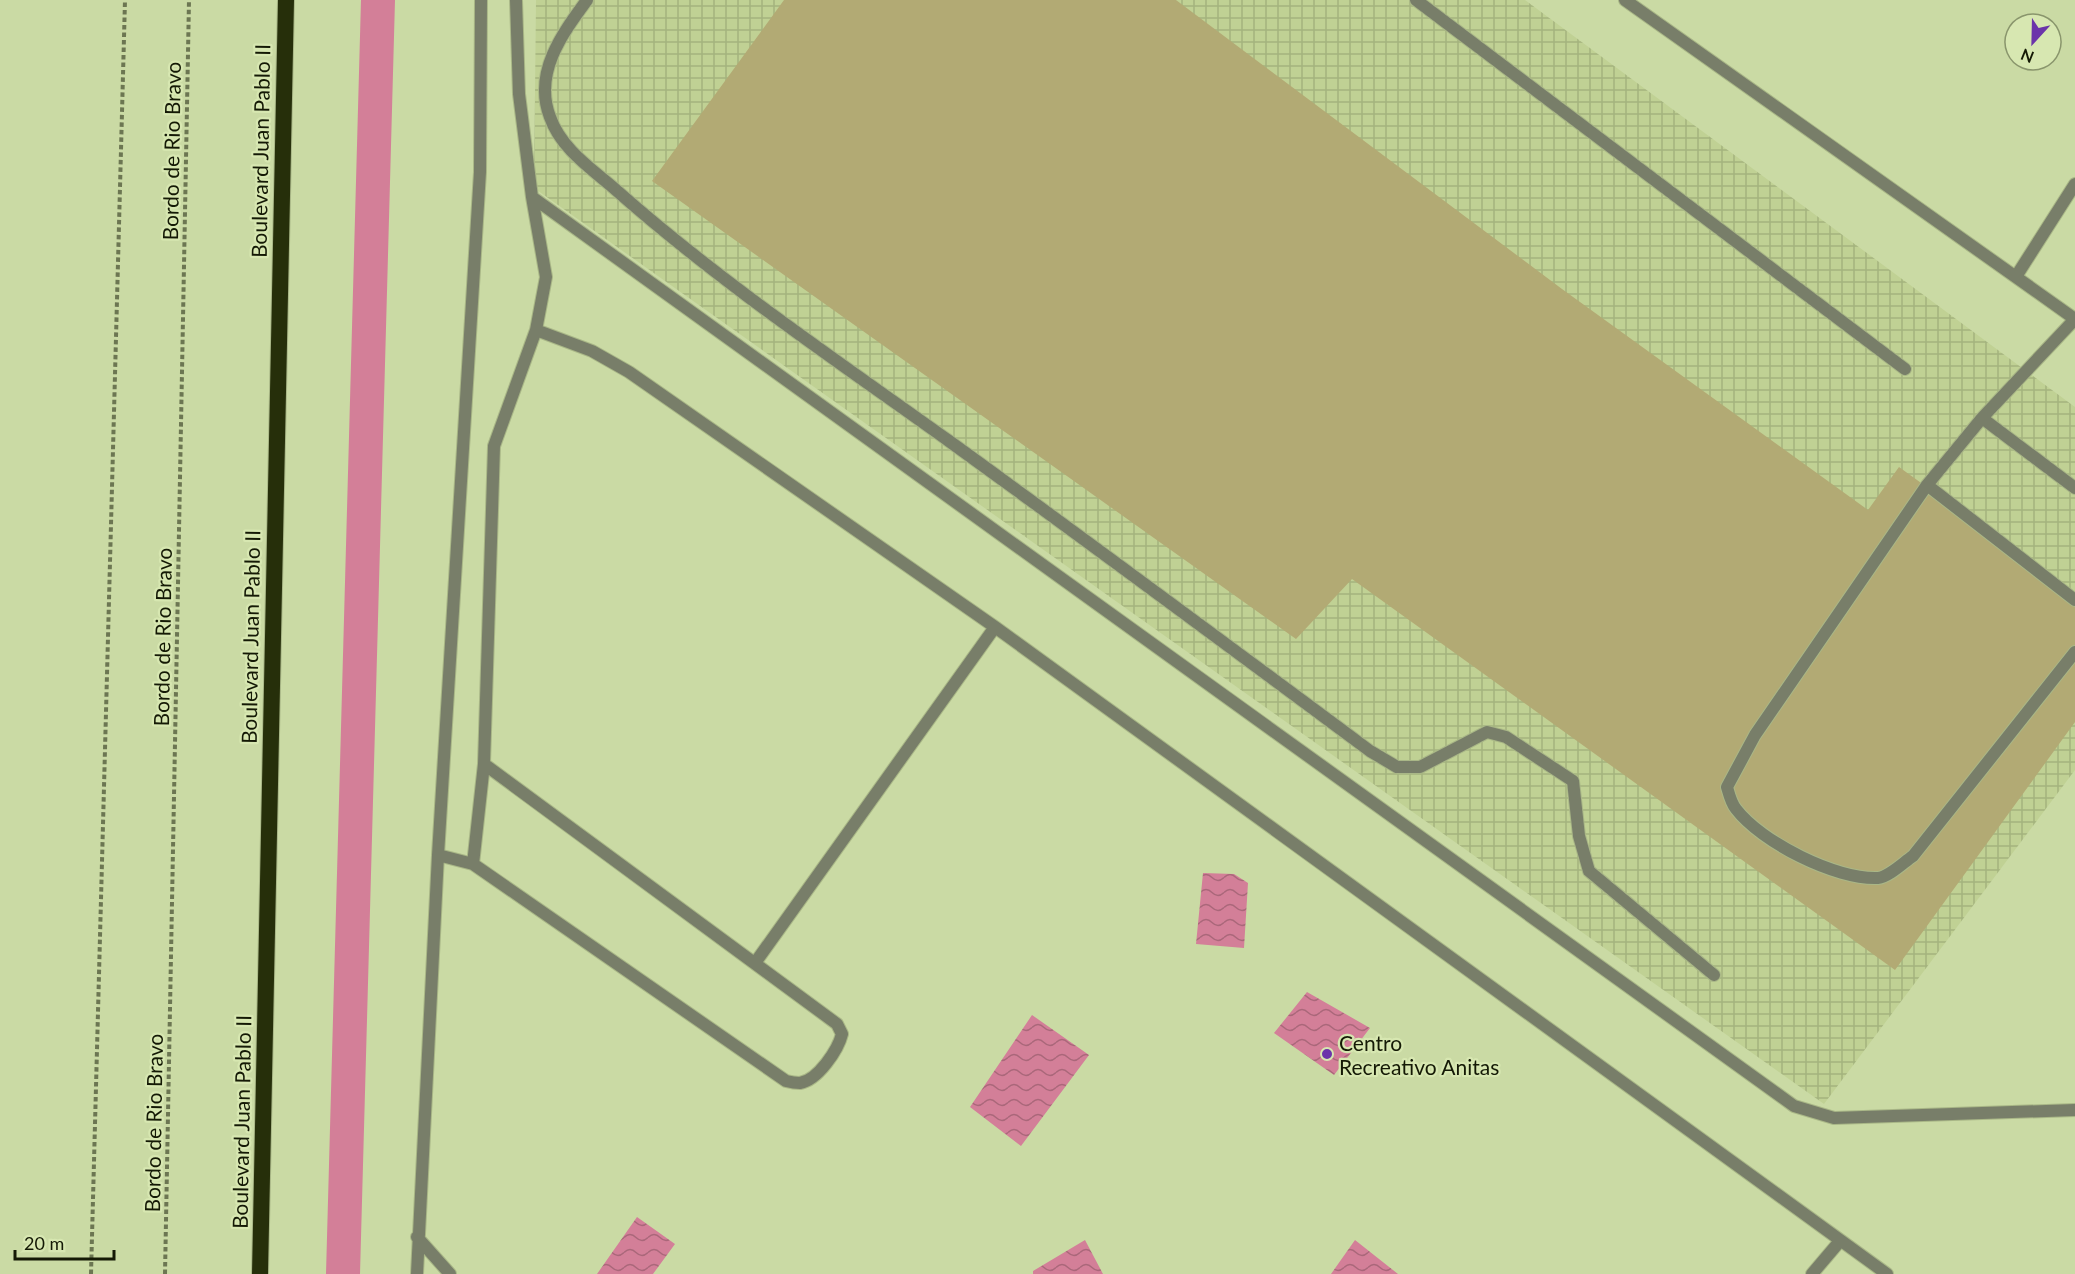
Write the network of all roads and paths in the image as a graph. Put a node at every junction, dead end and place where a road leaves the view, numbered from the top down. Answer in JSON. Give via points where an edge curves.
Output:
{"nodes":[{"id":1,"x":125,"y":0,"type":"edge"},
{"id":2,"x":189,"y":0,"type":"edge"},
{"id":3,"x":286,"y":0,"type":"edge"},
{"id":4,"x":481,"y":0,"type":"edge"},
{"id":5,"x":516,"y":0,"type":"edge"},
{"id":6,"x":587,"y":0,"type":"edge"},
{"id":7,"x":1416,"y":0,"type":"edge"},
{"id":8,"x":1624,"y":0,"type":"edge"},
{"id":9,"x":2075,"y":184,"type":"edge"},
{"id":10,"x":532,"y":197,"type":"junction"},
{"id":11,"x":2017,"y":275,"type":"junction"},
{"id":12,"x":2075,"y":319,"type":"edge"},
{"id":13,"x":536,"y":330,"type":"junction"},
{"id":14,"x":1905,"y":369,"type":"dead end"},
{"id":15,"x":1982,"y":418,"type":"junction"},
{"id":16,"x":1927,"y":485,"type":"junction"},
{"id":17,"x":2075,"y":488,"type":"edge"},
{"id":18,"x":2075,"y":600,"type":"edge"},
{"id":19,"x":995,"y":627,"type":"junction"},
{"id":20,"x":2075,"y":652,"type":"edge"},
{"id":21,"x":484,"y":764,"type":"junction"},
{"id":22,"x":438,"y":855,"type":"junction"},
{"id":23,"x":473,"y":864,"type":"junction"},
{"id":24,"x":755,"y":963,"type":"junction"},
{"id":25,"x":1714,"y":975,"type":"dead end"},
{"id":26,"x":2075,"y":1110,"type":"edge"},
{"id":27,"x":417,"y":1238,"type":"junction"},
{"id":28,"x":1840,"y":1241,"type":"junction"},
{"id":29,"x":91,"y":1274,"type":"edge"},
{"id":30,"x":165,"y":1274,"type":"edge"},
{"id":31,"x":260,"y":1274,"type":"edge"},
{"id":32,"x":417,"y":1274,"type":"edge"},
{"id":33,"x":450,"y":1274,"type":"edge"},
{"id":34,"x":1812,"y":1274,"type":"edge"},
{"id":35,"x":1887,"y":1274,"type":"edge"}],
"edges":[{"from":1,"to":29,"type":"path"},
{"from":2,"to":30,"type":"path","name":"Bordo de Rio Bravo"},
{"from":3,"to":31,"type":"highway","name":"Boulevard Juan Pablo II"},
{"from":4,"to":22,"type":"street","via":[[480,172]]},
{"from":5,"to":10,"type":"street","via":[[519,94]]},
{"from":6,"to":25,"type":"street","via":[[560,36],[548,67],[544,84],[550,117],[573,153],[677,244],[1370,751],[1397,767],[1420,767],[1486,732],[1506,737],[1573,782],[1579,836],[1589,871]]},
{"from":7,"to":14,"type":"street"},
{"from":8,"to":11,"type":"street"},
{"from":9,"to":11,"type":"street"},
{"from":10,"to":13,"type":"street","via":[[546,277]]},
{"from":10,"to":26,"type":"street","via":[[1794,1106],[1834,1118]]},
{"from":11,"to":12,"type":"street"},
{"from":12,"to":15,"type":"street"},
{"from":13,"to":19,"type":"street","via":[[592,351],[629,372]]},
{"from":13,"to":21,"type":"street","via":[[494,446]]},
{"from":15,"to":16,"type":"street"},
{"from":15,"to":17,"type":"street"},
{"from":16,"to":18,"type":"street"},
{"from":16,"to":20,"type":"street","via":[[1755,735],[1727,787],[1735,808],[1765,834],[1804,859],[1839,874],[1880,878],[1913,856]]},
{"from":19,"to":24,"type":"street"},
{"from":19,"to":28,"type":"street"},
{"from":21,"to":23,"type":"street"},
{"from":21,"to":24,"type":"street"},
{"from":22,"to":23,"type":"street"},
{"from":22,"to":27,"type":"street"},
{"from":23,"to":24,"type":"street","via":[[786,1081],[799,1083],[811,1078],[839,1047],[842,1034],[837,1024]]},
{"from":27,"to":32,"type":"street"},
{"from":27,"to":33,"type":"street"},
{"from":28,"to":34,"type":"street"},
{"from":28,"to":35,"type":"street"}]}
